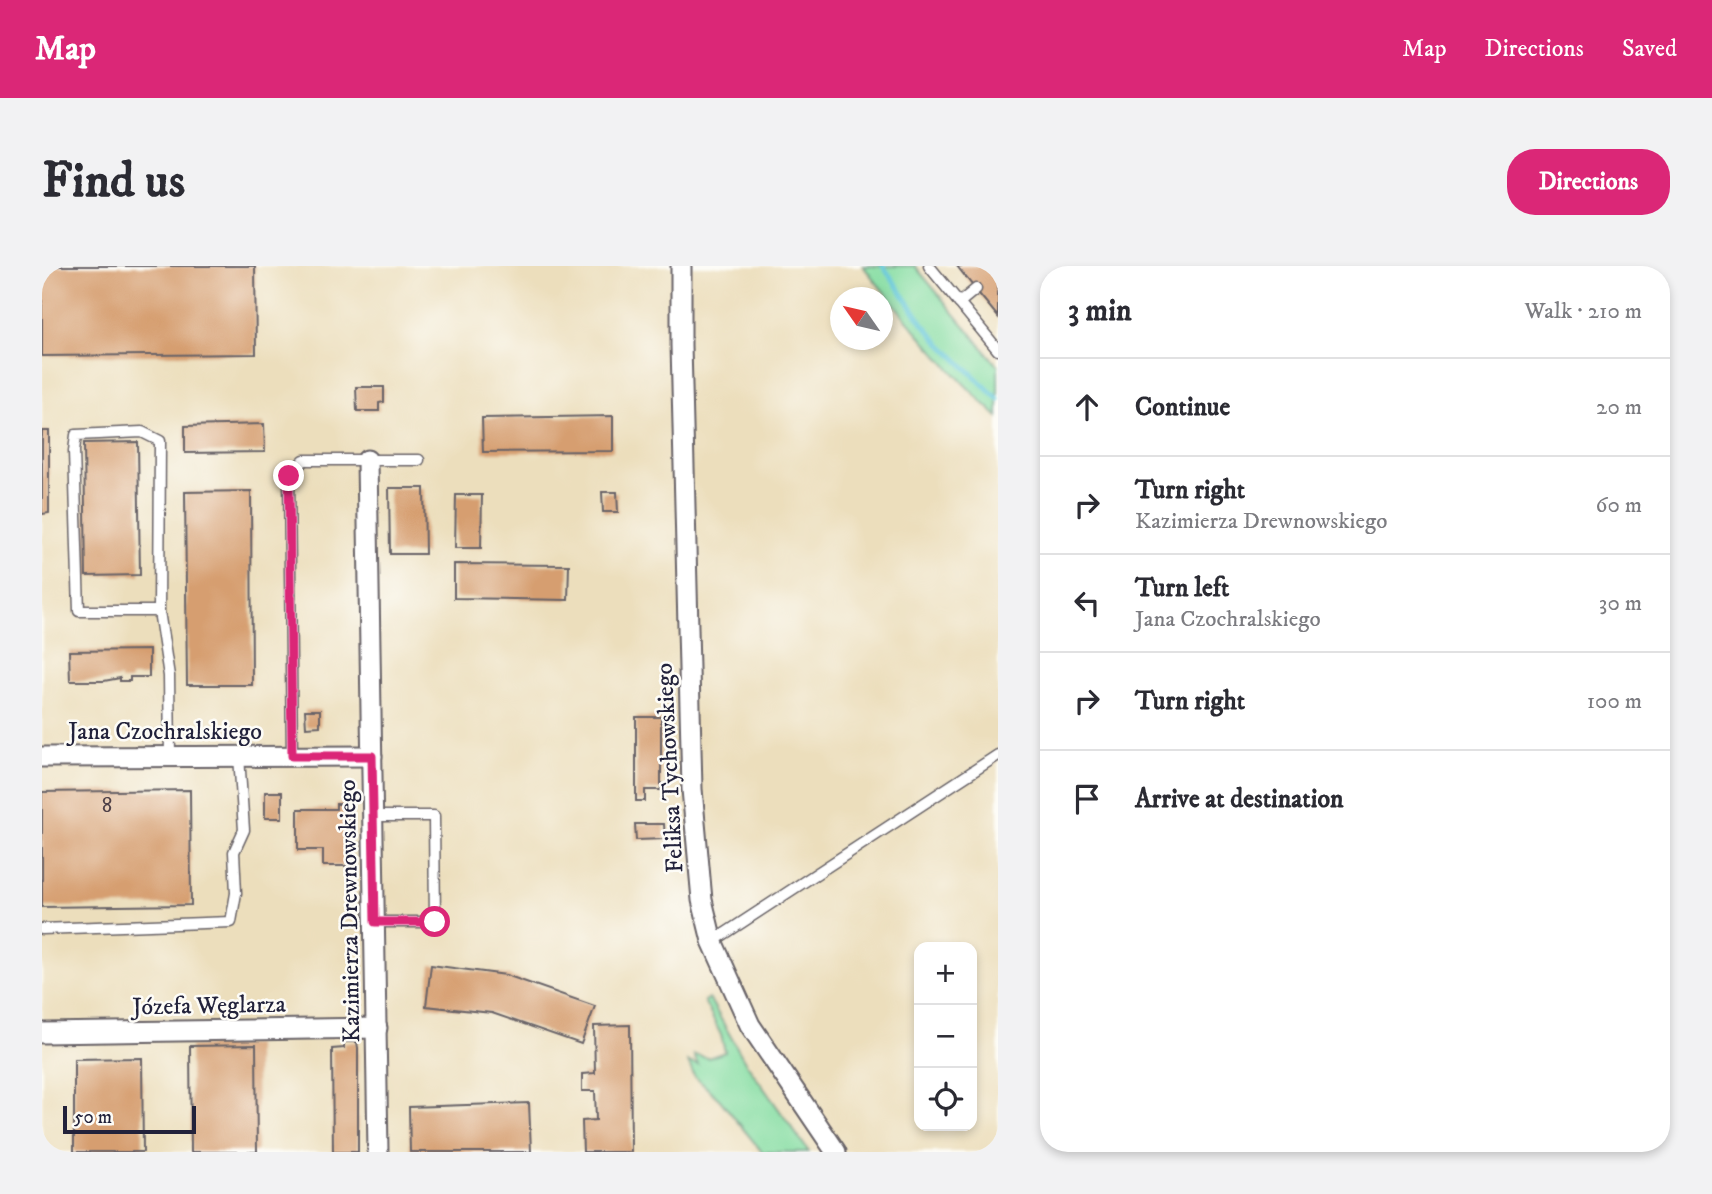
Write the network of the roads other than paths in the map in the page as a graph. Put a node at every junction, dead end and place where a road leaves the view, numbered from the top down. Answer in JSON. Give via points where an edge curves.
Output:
{"nodes":[{"id":1,"x":670,"y":266,"type":"edge"},
{"id":2,"x":681,"y":266,"type":"edge"},
{"id":3,"x":929,"y":266,"type":"edge"},
{"id":4,"x":976,"y":289,"type":"dead end"},
{"id":5,"x":959,"y":303,"type":"junction"},
{"id":6,"x":681,"y":345,"type":"junction"},
{"id":7,"x":998,"y":350,"type":"edge"},
{"id":8,"x":367,"y":460,"type":"junction"},
{"id":9,"x":419,"y":460,"type":"dead end"},
{"id":10,"x":159,"y":611,"type":"junction"},
{"id":11,"x":998,"y":755,"type":"edge"},
{"id":12,"x":170,"y":756,"type":"junction"},
{"id":13,"x":239,"y":756,"type":"junction"},
{"id":14,"x":292,"y":756,"type":"junction"},
{"id":15,"x":372,"y":756,"type":"junction"},
{"id":16,"x":42,"y":757,"type":"edge"},
{"id":17,"x":373,"y":817,"type":"junction"},
{"id":18,"x":375,"y":922,"type":"junction"},
{"id":19,"x":42,"y":929,"type":"edge"},
{"id":20,"x":712,"y":942,"type":"junction"},
{"id":21,"x":377,"y":1028,"type":"junction"},
{"id":22,"x":42,"y":1032,"type":"edge"},
{"id":23,"x":378,"y":1152,"type":"edge"},
{"id":24,"x":836,"y":1152,"type":"edge"}],
"edges":[{"from":1,"to":6,"type":"street","name":"Feliksa Tychowskiego"},
{"from":2,"to":6,"type":"street","name":"Feliksa Tychowskiego"},
{"from":3,"to":5,"type":"lane"},
{"from":4,"to":5,"type":"lane"},
{"from":5,"to":7,"type":"lane"},
{"from":6,"to":20,"type":"street","name":"Feliksa Tychowskiego","via":[[692,789],[702,900]]},
{"from":8,"to":9,"type":"lane"},
{"from":8,"to":14,"type":"lane","via":[[304,460],[289,476]]},
{"from":8,"to":15,"type":"street","name":"Kazimierza Drewnowskiego"},
{"from":10,"to":10,"type":"lane","via":[[79,611],[76,435],[142,432],[160,441]]},
{"from":10,"to":12,"type":"lane","via":[[169,676]]},
{"from":11,"to":20,"type":"lane"},
{"from":12,"to":13,"type":"street","name":"Jana Czochralskiego"},
{"from":12,"to":16,"type":"street","name":"Jana Czochralskiego"},
{"from":13,"to":14,"type":"street","name":"Jana Czochralskiego"},
{"from":13,"to":19,"type":"lane","via":[[244,830],[234,852],[236,893],[231,922]]},
{"from":14,"to":15,"type":"street","name":"Jana Czochralskiego"},
{"from":15,"to":17,"type":"street","name":"Kazimierza Drewnowskiego"},
{"from":17,"to":18,"type":"street","name":"Kazimierza Drewnowskiego"},
{"from":17,"to":18,"type":"lane","via":[[434,816],[435,922]]},
{"from":18,"to":21,"type":"street","name":"Kazimierza Drewnowskiego"},
{"from":20,"to":24,"type":"street","name":"Feliksa Tychowskiego","via":[[750,1025]]},
{"from":21,"to":22,"type":"street","name":"Józefa Węglarza"},
{"from":21,"to":23,"type":"street","name":"Kazimierza Drewnowskiego"}]}
